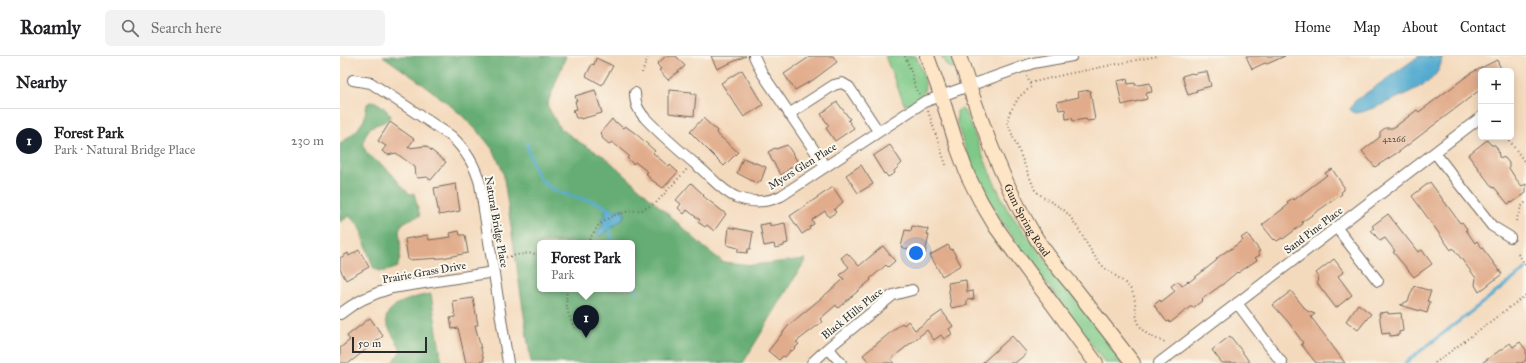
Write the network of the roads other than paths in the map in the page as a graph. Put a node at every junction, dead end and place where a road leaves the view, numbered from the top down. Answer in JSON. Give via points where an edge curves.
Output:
{"nodes":[{"id":1,"x":754,"y":56,"type":"edge"},
{"id":2,"x":927,"y":56,"type":"edge"},
{"id":3,"x":959,"y":56,"type":"edge"},
{"id":4,"x":1072,"y":56,"type":"edge"},
{"id":5,"x":353,"y":80,"type":"dead end"},
{"id":6,"x":969,"y":86,"type":"junction"},
{"id":7,"x":635,"y":93,"type":"dead end"},
{"id":8,"x":941,"y":95,"type":"junction"},
{"id":9,"x":790,"y":114,"type":"junction"},
{"id":10,"x":1478,"y":119,"type":"edge"},
{"id":11,"x":878,"y":131,"type":"junction"},
{"id":12,"x":1435,"y":153,"type":"junction"},
{"id":13,"x":825,"y":166,"type":"junction"},
{"id":14,"x":1336,"y":227,"type":"junction"},
{"id":15,"x":1510,"y":237,"type":"dead end"},
{"id":16,"x":494,"y":272,"type":"junction"},
{"id":17,"x":1378,"y":281,"type":"dead end"},
{"id":18,"x":912,"y":290,"type":"dead end"},
{"id":19,"x":1237,"y":303,"type":"junction"},
{"id":20,"x":340,"y":314,"type":"edge"},
{"id":21,"x":828,"y":348,"type":"junction"},
{"id":22,"x":508,"y":363,"type":"edge"},
{"id":23,"x":812,"y":363,"type":"edge"},
{"id":24,"x":841,"y":363,"type":"edge"},
{"id":25,"x":1096,"y":363,"type":"edge"},
{"id":26,"x":1133,"y":363,"type":"edge"},
{"id":27,"x":1159,"y":363,"type":"edge"},
{"id":28,"x":1282,"y":363,"type":"edge"}],
"edges":[{"from":1,"to":9,"type":"street","via":[[762,73]]},
{"from":2,"to":8,"type":"main road"},
{"from":3,"to":6,"type":"main road","name":"Gum Spring Road"},
{"from":4,"to":6,"type":"street","name":"Myers Glen Place","via":[[1033,64]]},
{"from":5,"to":16,"type":"street","name":"Natural Bridge Place","via":[[372,82],[452,136],[470,158],[477,172]]},
{"from":6,"to":8,"type":"street","name":"Myers Glen Place"},
{"from":6,"to":26,"type":"main road","name":"Gum Spring Road","via":[[1004,178],[1033,234]]},
{"from":7,"to":13,"type":"street","name":"Myers Glen Place","via":[[637,109],[650,124],[735,196],[753,202],[772,200]]},
{"from":8,"to":11,"type":"street","name":"Myers Glen Place","via":[[924,102]]},
{"from":8,"to":25,"type":"main road","via":[[968,176],[980,200],[1008,244]]},
{"from":9,"to":11,"type":"street","via":[[834,84],[842,83],[849,87]]},
{"from":9,"to":13,"type":"street"},
{"from":10,"to":12,"type":"street","name":"Sand Pine Place"},
{"from":11,"to":13,"type":"street","name":"Myers Glen Place"},
{"from":12,"to":14,"type":"street","name":"Sand Pine Place"},
{"from":12,"to":15,"type":"street","via":[[1492,226]]},
{"from":14,"to":17,"type":"street"},
{"from":14,"to":19,"type":"street","name":"Sand Pine Place"},
{"from":16,"to":20,"type":"street","name":"Prairie Grass Drive","via":[[392,288],[362,298]]},
{"from":16,"to":22,"type":"street","name":"Natural Bridge Place"},
{"from":18,"to":21,"type":"street","name":"Black Hills Place","via":[[892,295]]},
{"from":19,"to":27,"type":"street","name":"Sand Pine Place"},
{"from":19,"to":28,"type":"street"},
{"from":21,"to":23,"type":"street","name":"Black Hills Place"},
{"from":21,"to":24,"type":"street"}]}
